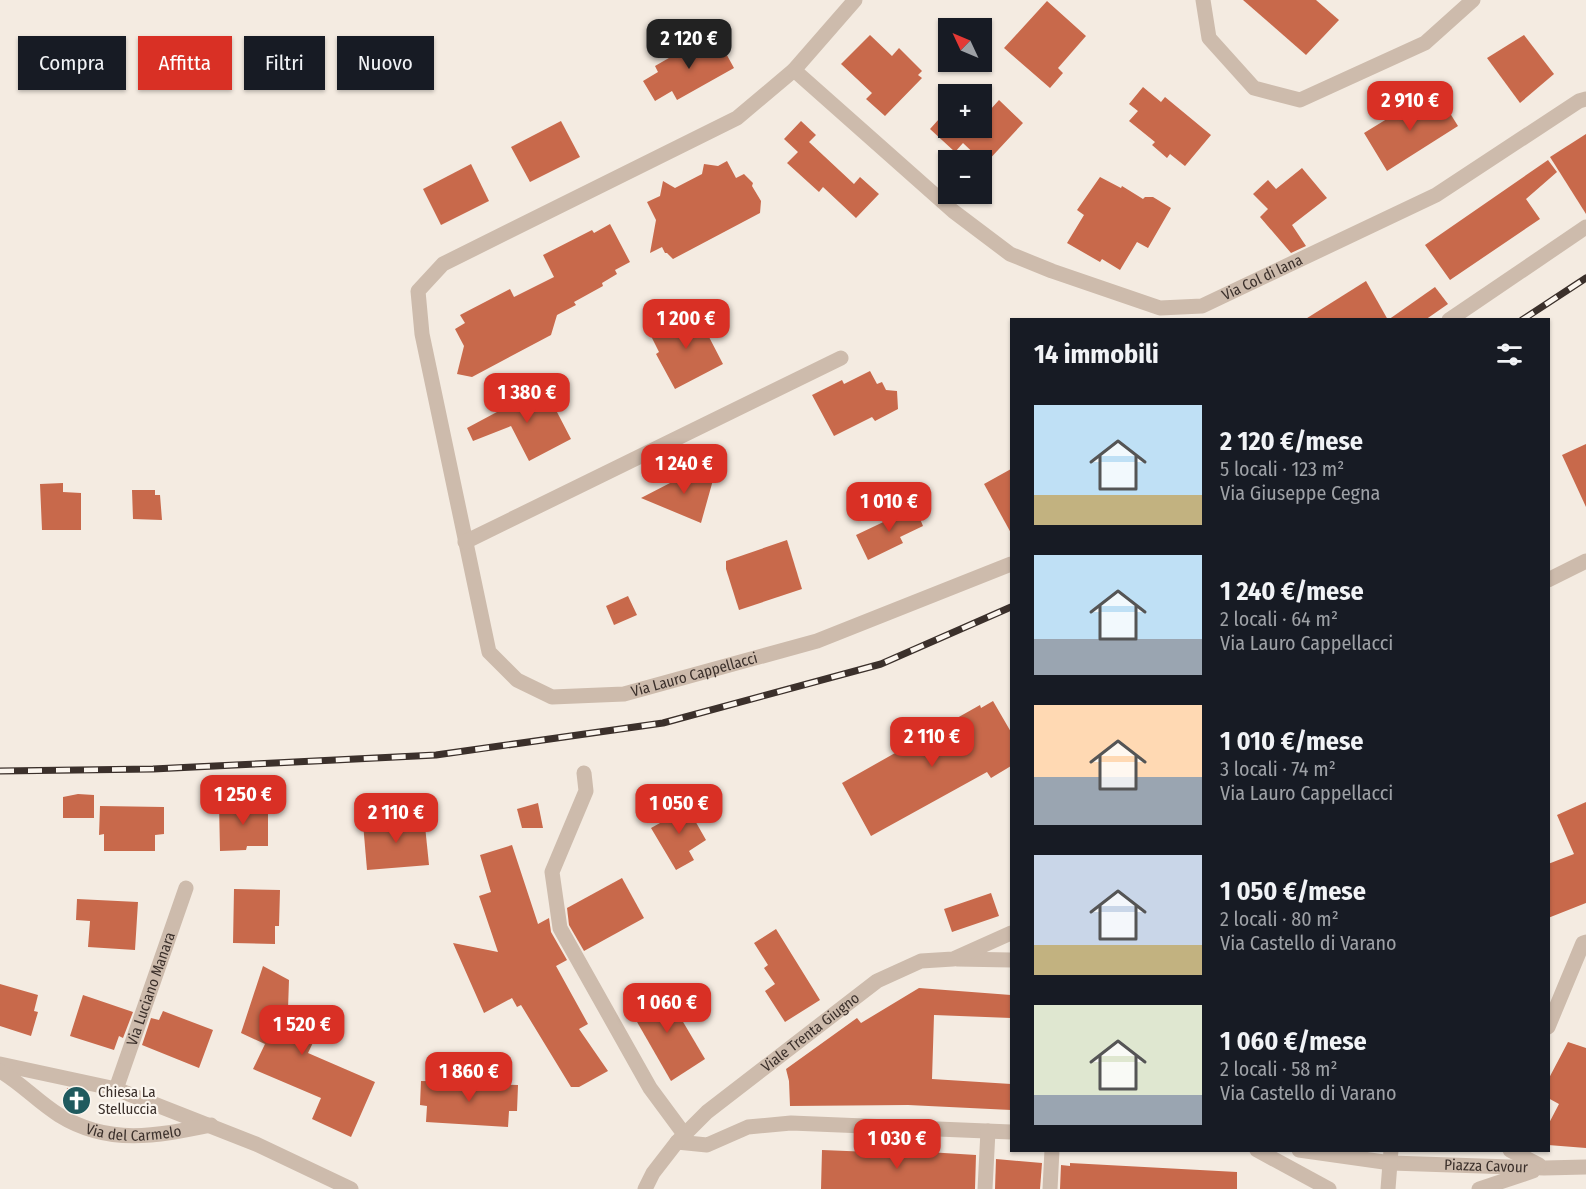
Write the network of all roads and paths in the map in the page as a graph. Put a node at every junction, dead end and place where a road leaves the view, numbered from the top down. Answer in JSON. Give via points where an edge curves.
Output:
{"nodes":[{"id":1,"x":855,"y":0,"type":"edge"},
{"id":2,"x":1203,"y":0,"type":"edge"},
{"id":3,"x":1473,"y":0,"type":"edge"},
{"id":4,"x":794,"y":70,"type":"junction"},
{"id":5,"x":1586,"y":99,"type":"edge"},
{"id":6,"x":1586,"y":227,"type":"edge"},
{"id":7,"x":1452,"y":318,"type":"edge"},
{"id":8,"x":841,"y":358,"type":"dead end"},
{"id":9,"x":465,"y":542,"type":"junction"},
{"id":10,"x":1586,"y":561,"type":"edge"},
{"id":11,"x":1010,"y":564,"type":"edge"},
{"id":12,"x":1550,"y":579,"type":"edge"},
{"id":13,"x":585,"y":773,"type":"dead end"},
{"id":14,"x":186,"y":888,"type":"dead end"},
{"id":15,"x":1010,"y":933,"type":"edge"},
{"id":16,"x":1585,"y":942,"type":"edge"},
{"id":17,"x":953,"y":959,"type":"junction"},
{"id":18,"x":1010,"y":960,"type":"edge"},
{"id":19,"x":1550,"y":1022,"type":"edge"},
{"id":20,"x":0,"y":1064,"type":"edge"},
{"id":21,"x":0,"y":1071,"type":"edge"},
{"id":22,"x":116,"y":1089,"type":"junction"},
{"id":23,"x":211,"y":1125,"type":"junction"},
{"id":24,"x":988,"y":1131,"type":"junction"},
{"id":25,"x":1010,"y":1132,"type":"edge"},
{"id":26,"x":681,"y":1138,"type":"junction"},
{"id":27,"x":1053,"y":1152,"type":"edge"},
{"id":28,"x":1261,"y":1152,"type":"edge"},
{"id":29,"x":1325,"y":1152,"type":"edge"},
{"id":30,"x":1514,"y":1152,"type":"edge"},
{"id":31,"x":1391,"y":1157,"type":"edge"},
{"id":32,"x":1586,"y":1167,"type":"edge"},
{"id":33,"x":1544,"y":1168,"type":"junction"},
{"id":34,"x":351,"y":1189,"type":"edge"},
{"id":35,"x":645,"y":1189,"type":"edge"},
{"id":36,"x":985,"y":1189,"type":"edge"},
{"id":37,"x":1050,"y":1189,"type":"edge"},
{"id":38,"x":1329,"y":1189,"type":"edge"},
{"id":39,"x":1388,"y":1189,"type":"edge"},
{"id":40,"x":1479,"y":1189,"type":"edge"}],
"edges":[{"from":1,"to":4,"type":"street"},
{"from":2,"to":3,"type":"street","via":[[1209,38],[1254,88],[1300,100],[1425,43]]},
{"from":4,"to":5,"type":"street","name":"Via Col di lana","via":[[952,211],[1010,254],[1160,308],[1202,306],[1436,195]]},
{"from":4,"to":9,"type":"street","name":"Via Lauro Cappellacci","via":[[738,118],[443,264],[418,291],[422,334]]},
{"from":6,"to":7,"type":"street"},
{"from":8,"to":9,"type":"street"},
{"from":9,"to":11,"type":"street","name":"Via Lauro Cappellacci","via":[[489,652],[517,680],[552,697],[624,694],[817,641]]},
{"from":10,"to":12,"type":"street"},
{"from":13,"to":26,"type":"street","via":[[586,791],[552,872],[560,928]]},
{"from":14,"to":22,"type":"street","name":"Via Luciano Manara"},
{"from":15,"to":17,"type":"street","name":"Viale Trenta Giugno"},
{"from":16,"to":19,"type":"street"},
{"from":17,"to":18,"type":"street"},
{"from":17,"to":26,"type":"street","name":"Viale Trenta Giugno","via":[[921,961],[877,981],[707,1112]]},
{"from":20,"to":22,"type":"street","name":"Via del Carmelo"},
{"from":21,"to":23,"type":"street","name":"Via del Carmelo","via":[[59,1115],[99,1133],[154,1136]]},
{"from":22,"to":23,"type":"street","name":"Via del Carmelo"},
{"from":23,"to":34,"type":"street","name":"Via del Carmelo"},
{"from":24,"to":25,"type":"street"},
{"from":24,"to":26,"type":"street","via":[[791,1123],[748,1127],[707,1145]]},
{"from":24,"to":36,"type":"street"},
{"from":26,"to":35,"type":"street","name":"Viale Trenta Giugno"},
{"from":27,"to":37,"type":"street"},
{"from":28,"to":38,"type":"street"},
{"from":29,"to":31,"type":"street","name":"Piazza Cavour"},
{"from":30,"to":33,"type":"street","name":"Piazza Cavour"},
{"from":31,"to":33,"type":"street","name":"Piazza Cavour"},
{"from":31,"to":39,"type":"street"},
{"from":32,"to":33,"type":"street"},
{"from":33,"to":40,"type":"street","name":"Piazza Cavour"}]}
